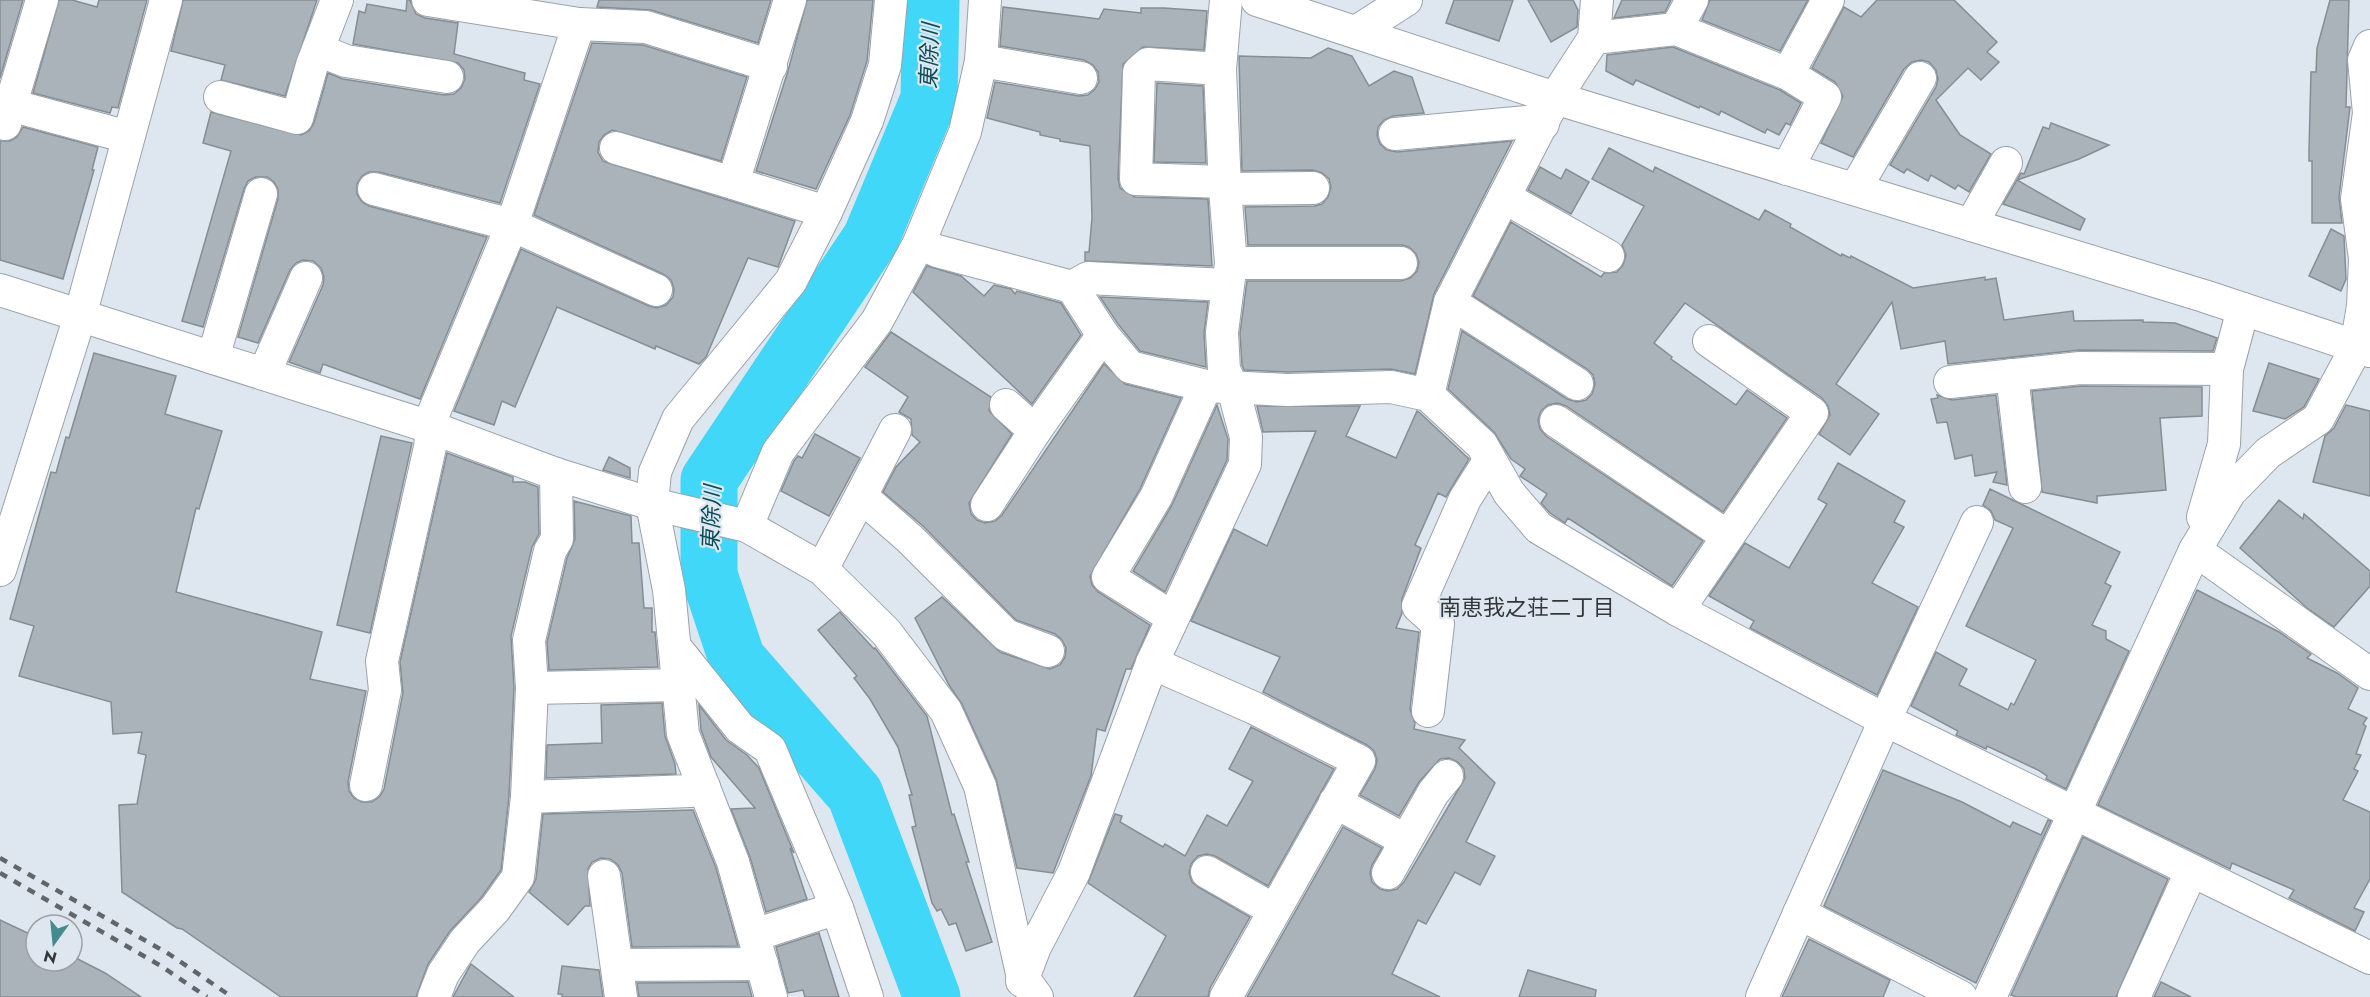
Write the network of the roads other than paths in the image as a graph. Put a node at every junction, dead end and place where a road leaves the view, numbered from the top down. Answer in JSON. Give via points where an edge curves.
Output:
{"nodes":[{"id":1,"x":42,"y":0,"type":"edge"},
{"id":2,"x":337,"y":0,"type":"edge"},
{"id":3,"x":428,"y":0,"type":"edge"},
{"id":4,"x":790,"y":0,"type":"edge"},
{"id":5,"x":891,"y":0,"type":"edge"},
{"id":6,"x":985,"y":0,"type":"edge"},
{"id":7,"x":1226,"y":0,"type":"edge"},
{"id":8,"x":1257,"y":0,"type":"edge"},
{"id":9,"x":1406,"y":0,"type":"edge"},
{"id":10,"x":1597,"y":0,"type":"edge"},
{"id":11,"x":1692,"y":0,"type":"edge"},
{"id":12,"x":1828,"y":0,"type":"edge"},
{"id":13,"x":156,"y":2,"type":"edge"},
{"id":14,"x":579,"y":24,"type":"junction"},
{"id":15,"x":1676,"y":29,"type":"junction"},
{"id":16,"x":1356,"y":32,"type":"junction"},
{"id":17,"x":1594,"y":38,"type":"junction"},
{"id":18,"x":2370,"y":46,"type":"edge"},
{"id":19,"x":318,"y":50,"type":"junction"},
{"id":20,"x":981,"y":61,"type":"junction"},
{"id":21,"x":771,"y":66,"type":"junction"},
{"id":22,"x":1220,"y":69,"type":"junction"},
{"id":23,"x":1788,"y":74,"type":"junction"},
{"id":24,"x":447,"y":77,"type":"dead end"},
{"id":25,"x":1081,"y":78,"type":"dead end"},
{"id":26,"x":1920,"y":78,"type":"dead end"},
{"id":27,"x":220,"y":97,"type":"dead end"},
{"id":28,"x":1549,"y":111,"type":"junction"},
{"id":29,"x":5,"y":114,"type":"edge"},
{"id":30,"x":1395,"y":134,"type":"dead end"},
{"id":31,"x":128,"y":137,"type":"junction"},
{"id":32,"x":616,"y":148,"type":"dead end"},
{"id":33,"x":2006,"y":162,"type":"dead end"},
{"id":34,"x":1787,"y":169,"type":"junction"},
{"id":35,"x":2365,"y":177,"type":"edge"},
{"id":36,"x":733,"y":183,"type":"junction"},
{"id":37,"x":1224,"y":185,"type":"junction"},
{"id":38,"x":1313,"y":188,"type":"dead end"},
{"id":39,"x":374,"y":189,"type":"dead end"},
{"id":40,"x":1855,"y":189,"type":"junction"},
{"id":41,"x":261,"y":194,"type":"dead end"},
{"id":42,"x":1504,"y":197,"type":"junction"},
{"id":43,"x":826,"y":212,"type":"junction"},
{"id":44,"x":512,"y":225,"type":"junction"},
{"id":45,"x":1971,"y":225,"type":"junction"},
{"id":46,"x":919,"y":243,"type":"junction"},
{"id":47,"x":1608,"y":256,"type":"dead end"},
{"id":48,"x":1401,"y":263,"type":"dead end"},
{"id":49,"x":1229,"y":274,"type":"junction"},
{"id":50,"x":306,"y":278,"type":"dead end"},
{"id":51,"x":1072,"y":287,"type":"junction"},
{"id":52,"x":0,"y":290,"type":"edge"},
{"id":53,"x":656,"y":290,"type":"dead end"},
{"id":54,"x":1450,"y":302,"type":"junction"},
{"id":55,"x":2243,"y":309,"type":"junction"},
{"id":56,"x":80,"y":316,"type":"junction"},
{"id":57,"x":1103,"y":335,"type":"junction"},
{"id":58,"x":1709,"y":342,"type":"dead end"},
{"id":59,"x":2363,"y":350,"type":"edge"},
{"id":60,"x":213,"y":358,"type":"junction"},
{"id":61,"x":2227,"y":369,"type":"junction"},
{"id":62,"x":264,"y":374,"type":"junction"},
{"id":63,"x":2012,"y":375,"type":"junction"},
{"id":64,"x":1950,"y":382,"type":"dead end"},
{"id":65,"x":1577,"y":384,"type":"dead end"},
{"id":66,"x":1220,"y":387,"type":"junction"},
{"id":67,"x":1428,"y":395,"type":"junction"},
{"id":68,"x":1006,"y":405,"type":"dead end"},
{"id":69,"x":1556,"y":422,"type":"dead end"},
{"id":70,"x":430,"y":427,"type":"junction"},
{"id":71,"x":895,"y":430,"type":"dead end"},
{"id":72,"x":1035,"y":431,"type":"junction"},
{"id":73,"x":1489,"y":461,"type":"junction"},
{"id":74,"x":556,"y":474,"type":"junction"},
{"id":75,"x":2025,"y":487,"type":"dead end"},
{"id":76,"x":861,"y":496,"type":"junction"},
{"id":77,"x":652,"y":504,"type":"junction"},
{"id":78,"x":987,"y":505,"type":"dead end"},
{"id":79,"x":1977,"y":522,"type":"dead end"},
{"id":80,"x":747,"y":525,"type":"junction"},
{"id":81,"x":1727,"y":536,"type":"junction"},
{"id":82,"x":2195,"y":550,"type":"junction"},
{"id":83,"x":822,"y":569,"type":"junction"},
{"id":84,"x":0,"y":570,"type":"edge"},
{"id":85,"x":1678,"y":610,"type":"junction"},
{"id":86,"x":1172,"y":617,"type":"junction"},
{"id":87,"x":675,"y":647,"type":"junction"},
{"id":88,"x":1048,"y":651,"type":"dead end"},
{"id":89,"x":1152,"y":663,"type":"junction"},
{"id":90,"x":2370,"y":674,"type":"edge"},
{"id":91,"x":680,"y":685,"type":"junction"},
{"id":92,"x":532,"y":688,"type":"junction"},
{"id":93,"x":1428,"y":711,"type":"dead end"},
{"id":94,"x":1885,"y":720,"type":"junction"},
{"id":95,"x":1447,"y":777,"type":"dead end"},
{"id":96,"x":366,"y":786,"type":"dead end"},
{"id":97,"x":704,"y":787,"type":"junction"},
{"id":98,"x":526,"y":797,"type":"junction"},
{"id":99,"x":1335,"y":802,"type":"junction"},
{"id":100,"x":2073,"y":814,"type":"junction"},
{"id":101,"x":1405,"y":840,"type":"junction"},
{"id":102,"x":1207,"y":872,"type":"dead end"},
{"id":103,"x":2191,"y":872,"type":"junction"},
{"id":104,"x":1388,"y":873,"type":"dead end"},
{"id":105,"x":604,"y":876,"type":"dead end"},
{"id":106,"x":837,"y":908,"type":"junction"},
{"id":107,"x":1274,"y":910,"type":"junction"},
{"id":108,"x":1799,"y":914,"type":"junction"},
{"id":109,"x":759,"y":949,"type":"junction"},
{"id":110,"x":2370,"y":958,"type":"edge"},
{"id":111,"x":618,"y":965,"type":"junction"},
{"id":112,"x":1024,"y":991,"type":"edge"},
{"id":113,"x":434,"y":997,"type":"edge"},
{"id":114,"x":621,"y":997,"type":"edge"},
{"id":115,"x":771,"y":997,"type":"edge"},
{"id":116,"x":867,"y":997,"type":"edge"},
{"id":117,"x":1226,"y":997,"type":"edge"},
{"id":118,"x":1762,"y":997,"type":"edge"},
{"id":119,"x":1962,"y":997,"type":"edge"},
{"id":120,"x":1990,"y":997,"type":"edge"},
{"id":121,"x":2134,"y":997,"type":"edge"}],
"edges":[{"from":1,"to":29,"type":"street"},
{"from":2,"to":19,"type":"street"},
{"from":3,"to":14,"type":"street"},
{"from":4,"to":21,"type":"street"},
{"from":5,"to":43,"type":"street","via":[[885,65],[871,110]]},
{"from":6,"to":20,"type":"street"},
{"from":7,"to":22,"type":"street"},
{"from":8,"to":16,"type":"street"},
{"from":9,"to":16,"type":"street"},
{"from":10,"to":17,"type":"street"},
{"from":11,"to":15,"type":"street"},
{"from":12,"to":23,"type":"street"},
{"from":13,"to":31,"type":"street"},
{"from":14,"to":21,"type":"street","via":[[646,27]]},
{"from":14,"to":44,"type":"street"},
{"from":15,"to":17,"type":"street"},
{"from":15,"to":23,"type":"street"},
{"from":16,"to":28,"type":"street"},
{"from":17,"to":28,"type":"street"},
{"from":18,"to":35,"type":"street","via":[[2364,60],[2369,113]]},
{"from":19,"to":24,"type":"street","via":[[346,61]]},
{"from":19,"to":27,"type":"street","via":[[297,118]]},
{"from":20,"to":25,"type":"street"},
{"from":20,"to":46,"type":"street","via":[[965,132]]},
{"from":21,"to":36,"type":"street"},
{"from":22,"to":37,"type":"street"},
{"from":22,"to":37,"type":"street","via":[[1148,64],[1139,72],[1136,179]]},
{"from":23,"to":34,"type":"street","via":[[1825,98]]},
{"from":26,"to":40,"type":"street"},
{"from":28,"to":30,"type":"street","via":[[1527,122]]},
{"from":28,"to":34,"type":"street"},
{"from":28,"to":42,"type":"street"},
{"from":29,"to":31,"type":"street"},
{"from":31,"to":56,"type":"street"},
{"from":32,"to":36,"type":"street"},
{"from":33,"to":45,"type":"street"},
{"from":34,"to":40,"type":"street"},
{"from":35,"to":59,"type":"street","via":[[2357,199],[2365,259]]},
{"from":36,"to":43,"type":"street"},
{"from":37,"to":38,"type":"street"},
{"from":37,"to":49,"type":"street"},
{"from":39,"to":44,"type":"street"},
{"from":40,"to":45,"type":"street"},
{"from":41,"to":60,"type":"street"},
{"from":42,"to":47,"type":"street"},
{"from":42,"to":54,"type":"street"},
{"from":43,"to":77,"type":"street","via":[[791,281],[678,419],[655,472]]},
{"from":44,"to":53,"type":"street"},
{"from":44,"to":70,"type":"street"},
{"from":45,"to":55,"type":"street"},
{"from":46,"to":51,"type":"street"},
{"from":46,"to":80,"type":"street","via":[[877,321],[778,452]]},
{"from":48,"to":49,"type":"street"},
{"from":49,"to":51,"type":"street","via":[[1088,278]]},
{"from":49,"to":66,"type":"street"},
{"from":50,"to":62,"type":"street"},
{"from":51,"to":57,"type":"street"},
{"from":52,"to":56,"type":"street"},
{"from":54,"to":65,"type":"street"},
{"from":54,"to":67,"type":"street"},
{"from":55,"to":59,"type":"street"},
{"from":55,"to":61,"type":"street"},
{"from":56,"to":60,"type":"street"},
{"from":56,"to":84,"type":"street"},
{"from":57,"to":66,"type":"street","via":[[1130,367]]},
{"from":57,"to":72,"type":"street"},
{"from":58,"to":81,"type":"street","via":[[1812,413]]},
{"from":59,"to":82,"type":"street","via":[[2318,419],[2268,453],[2230,492]]},
{"from":60,"to":62,"type":"street"},
{"from":61,"to":63,"type":"street","via":[[2080,368]]},
{"from":61,"to":82,"type":"street","via":[[2224,444]]},
{"from":62,"to":70,"type":"street"},
{"from":63,"to":64,"type":"street"},
{"from":63,"to":75,"type":"street"},
{"from":66,"to":67,"type":"street","via":[[1391,387]]},
{"from":66,"to":86,"type":"street","via":[[1246,437],[1245,464]]},
{"from":66,"to":86,"type":"street","via":[[1108,577]]},
{"from":67,"to":73,"type":"street","via":[[1482,445]]},
{"from":68,"to":72,"type":"street"},
{"from":69,"to":81,"type":"street"},
{"from":70,"to":74,"type":"street"},
{"from":70,"to":96,"type":"street","via":[[430,447],[382,661],[385,690]]},
{"from":71,"to":76,"type":"street"},
{"from":72,"to":78,"type":"street"},
{"from":73,"to":85,"type":"street","via":[[1509,493],[1539,528]]},
{"from":73,"to":93,"type":"street","via":[[1465,499],[1418,606],[1438,624]]},
{"from":74,"to":77,"type":"street"},
{"from":74,"to":92,"type":"street","via":[[557,539],[550,551],[529,640]]},
{"from":76,"to":83,"type":"street"},
{"from":76,"to":88,"type":"street","via":[[1006,635]]},
{"from":77,"to":80,"type":"street"},
{"from":77,"to":87,"type":"street","via":[[669,590]]},
{"from":79,"to":94,"type":"street"},
{"from":80,"to":83,"type":"street"},
{"from":81,"to":85,"type":"street"},
{"from":82,"to":90,"type":"street"},
{"from":82,"to":100,"type":"street"},
{"from":83,"to":112,"type":"street","via":[[886,632],[946,711],[980,786]]},
{"from":85,"to":94,"type":"street"},
{"from":86,"to":89,"type":"street"},
{"from":87,"to":91,"type":"street"},
{"from":87,"to":106,"type":"street","via":[[740,728],[770,749]]},
{"from":89,"to":99,"type":"street","via":[[1359,761]]},
{"from":89,"to":112,"type":"street","via":[[1074,872],[1035,947]]},
{"from":91,"to":92,"type":"street"},
{"from":91,"to":97,"type":"street","via":[[683,734]]},
{"from":92,"to":98,"type":"street"},
{"from":94,"to":100,"type":"street"},
{"from":94,"to":108,"type":"street"},
{"from":95,"to":101,"type":"street"},
{"from":97,"to":98,"type":"street","via":[[690,791]]},
{"from":97,"to":109,"type":"street","via":[[733,862]]},
{"from":98,"to":113,"type":"street","via":[[518,877],[465,941],[443,974]]},
{"from":99,"to":101,"type":"street"},
{"from":99,"to":107,"type":"street"},
{"from":100,"to":103,"type":"street"},
{"from":100,"to":120,"type":"street"},
{"from":101,"to":104,"type":"street"},
{"from":102,"to":107,"type":"street"},
{"from":103,"to":110,"type":"street"},
{"from":103,"to":121,"type":"street"},
{"from":105,"to":111,"type":"street"},
{"from":106,"to":109,"type":"street"},
{"from":106,"to":116,"type":"street"},
{"from":107,"to":117,"type":"street"},
{"from":108,"to":118,"type":"street"},
{"from":108,"to":119,"type":"street"},
{"from":109,"to":111,"type":"street"},
{"from":109,"to":115,"type":"street"},
{"from":111,"to":114,"type":"street"}]}
